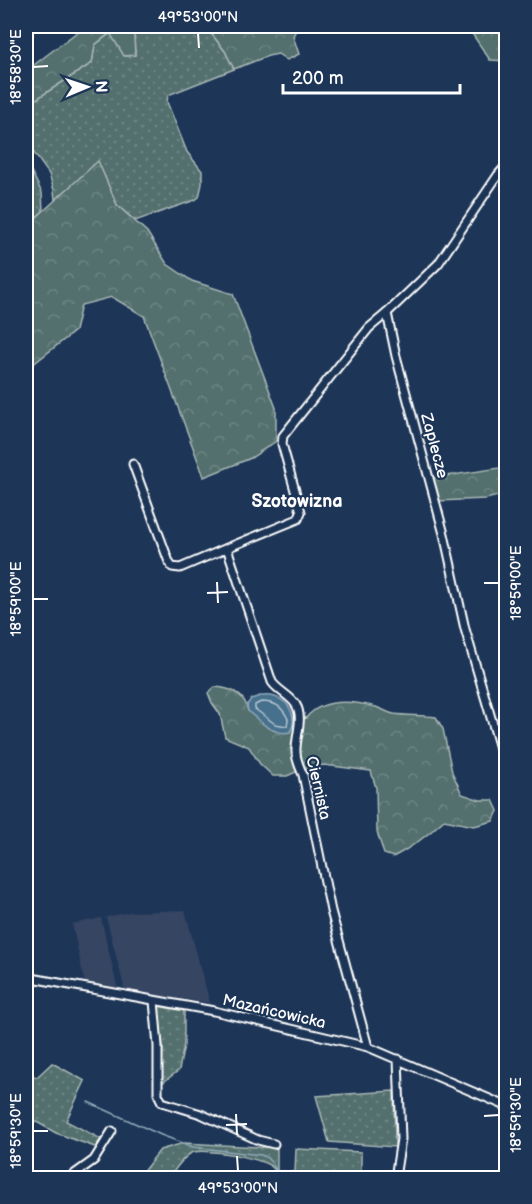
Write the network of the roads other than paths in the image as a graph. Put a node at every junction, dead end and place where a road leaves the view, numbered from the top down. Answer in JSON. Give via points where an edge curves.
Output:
{"nodes":[{"id":1,"x":507,"y":166,"type":"edge"},
{"id":2,"x":387,"y":313,"type":"junction"},
{"id":3,"x":133,"y":464,"type":"dead end"},
{"id":4,"x":227,"y":548,"type":"junction"},
{"id":5,"x":507,"y":769,"type":"edge"},
{"id":6,"x":26,"y":977,"type":"edge"},
{"id":7,"x":154,"y":1001,"type":"junction"},
{"id":8,"x":368,"y":1047,"type":"junction"},
{"id":9,"x":398,"y":1059,"type":"junction"},
{"id":10,"x":507,"y":1106,"type":"edge"},
{"id":11,"x":112,"y":1131,"type":"dead end"},
{"id":12,"x":274,"y":1144,"type":"dead end"},
{"id":13,"x":69,"y":1179,"type":"edge"},
{"id":14,"x":395,"y":1179,"type":"edge"}],
"edges":[{"from":1,"to":2,"type":"street","via":[[438,264]]},
{"from":2,"to":4,"type":"street","via":[[369,328],[283,436],[301,512],[298,519]]},
{"from":2,"to":5,"type":"street","name":"Zaplecze","via":[[465,628]]},
{"from":3,"to":4,"type":"street","via":[[172,567]]},
{"from":4,"to":8,"type":"street","name":"Ciernista","via":[[272,682],[296,704],[300,715],[296,755],[331,911]]},
{"from":6,"to":7,"type":"street","name":"Mazańcowicka"},
{"from":7,"to":8,"type":"street","name":"Mazańcowicka"},
{"from":7,"to":12,"type":"street","via":[[158,1094],[162,1102]]},
{"from":8,"to":9,"type":"street","name":"Mazańcowicka"},
{"from":9,"to":10,"type":"street","name":"Mazańcowicka"},
{"from":9,"to":14,"type":"street","via":[[400,1139]]},
{"from":11,"to":13,"type":"street","via":[[94,1160]]}]}
